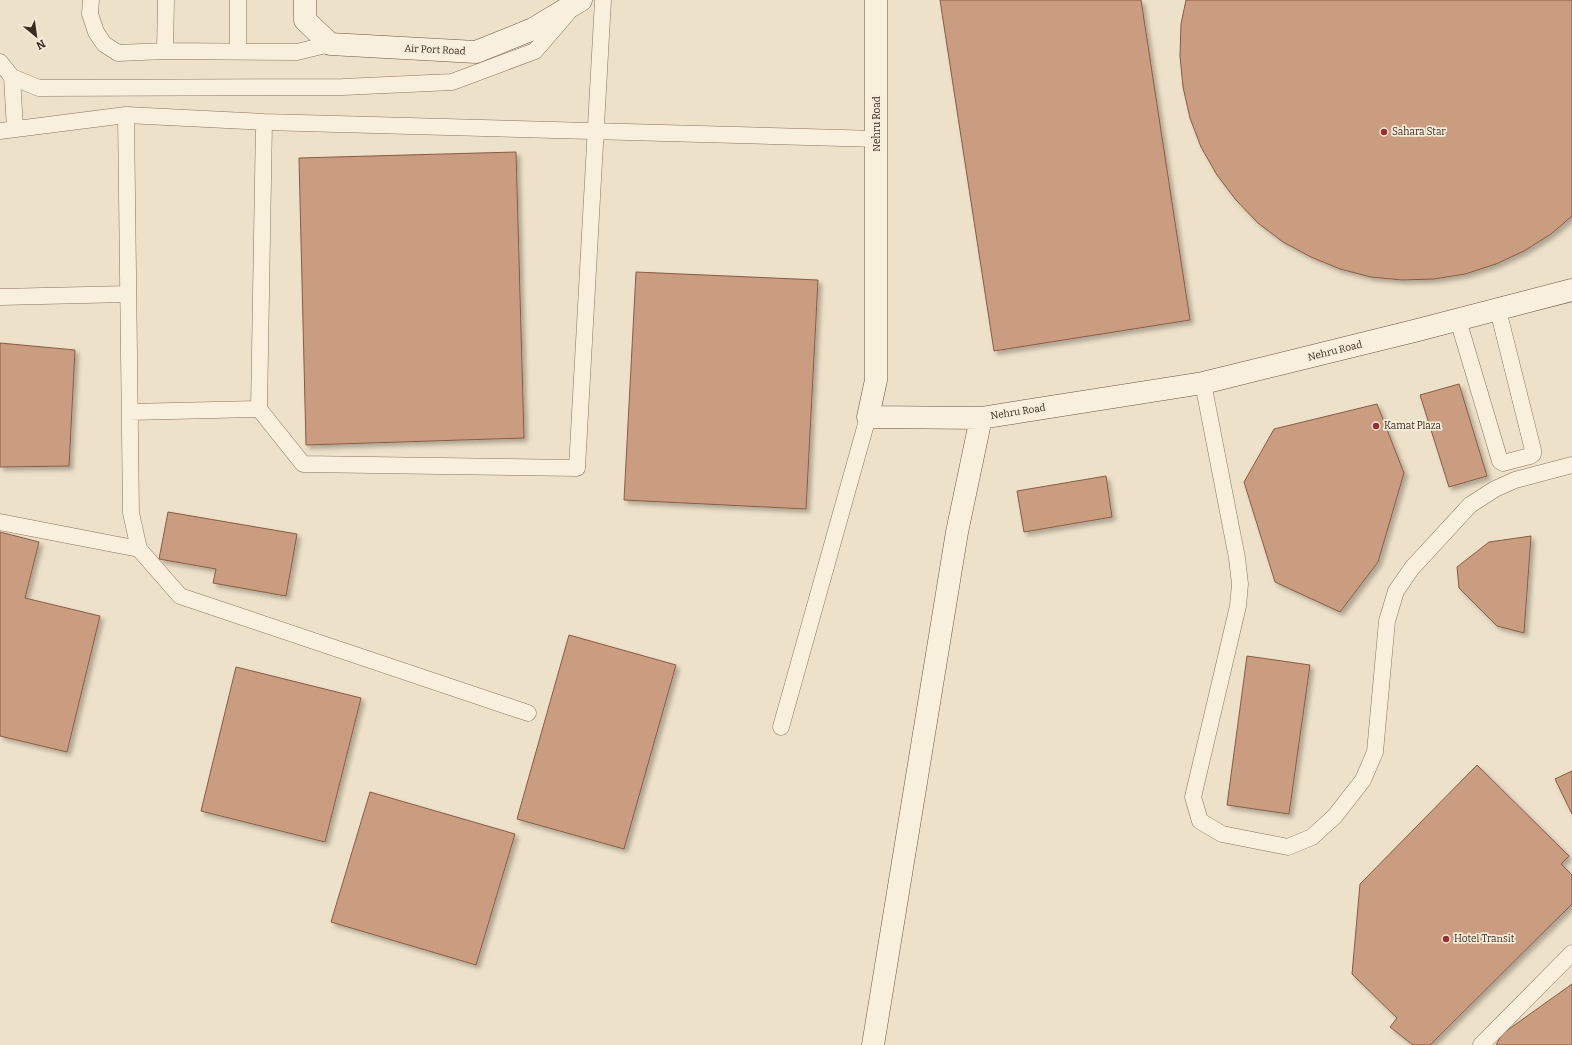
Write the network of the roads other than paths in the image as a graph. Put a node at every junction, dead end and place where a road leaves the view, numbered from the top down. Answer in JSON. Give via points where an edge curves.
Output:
{"nodes":[{"id":1,"x":91,"y":0,"type":"edge"},
{"id":2,"x":166,"y":0,"type":"edge"},
{"id":3,"x":238,"y":0,"type":"edge"},
{"id":4,"x":305,"y":0,"type":"edge"},
{"id":5,"x":603,"y":0,"type":"edge"},
{"id":6,"x":876,"y":0,"type":"edge"},
{"id":7,"x":578,"y":2,"type":"edge"},
{"id":8,"x":330,"y":44,"type":"junction"},
{"id":9,"x":165,"y":51,"type":"junction"},
{"id":10,"x":238,"y":52,"type":"junction"},
{"id":11,"x":0,"y":62,"type":"edge"},
{"id":12,"x":12,"y":77,"type":"junction"},
{"id":13,"x":126,"y":115,"type":"junction"},
{"id":14,"x":264,"y":122,"type":"junction"},
{"id":15,"x":8,"y":130,"type":"edge"},
{"id":16,"x":596,"y":131,"type":"junction"},
{"id":17,"x":877,"y":139,"type":"junction"},
{"id":18,"x":1572,"y":290,"type":"edge"},
{"id":19,"x":128,"y":294,"type":"junction"},
{"id":20,"x":0,"y":297,"type":"edge"},
{"id":21,"x":1498,"y":310,"type":"junction"},
{"id":22,"x":1458,"y":320,"type":"junction"},
{"id":23,"x":1202,"y":383,"type":"junction"},
{"id":24,"x":259,"y":409,"type":"junction"},
{"id":25,"x":130,"y":412,"type":"junction"},
{"id":26,"x":868,"y":417,"type":"junction"},
{"id":27,"x":981,"y":418,"type":"junction"},
{"id":28,"x":1572,"y":465,"type":"edge"},
{"id":29,"x":0,"y":522,"type":"edge"},
{"id":30,"x":139,"y":549,"type":"junction"},
{"id":31,"x":528,"y":713,"type":"dead end"},
{"id":32,"x":781,"y":727,"type":"dead end"},
{"id":33,"x":1572,"y":953,"type":"edge"},
{"id":34,"x":872,"y":1045,"type":"edge"},
{"id":35,"x":1481,"y":1045,"type":"edge"}],
"edges":[{"from":1,"to":9,"type":"lane","via":[[90,14],[96,32],[104,44],[118,52]]},
{"from":2,"to":9,"type":"lane"},
{"from":3,"to":10,"type":"lane"},
{"from":4,"to":8,"type":"street","via":[[305,20]]},
{"from":5,"to":16,"type":"lane"},
{"from":6,"to":17,"type":"street","name":"Nehru Road"},
{"from":7,"to":8,"type":"street","name":"Air Port Road","via":[[533,29],[476,52]]},
{"from":7,"to":12,"type":"lane","via":[[535,51],[452,82],[343,87],[39,88]]},
{"from":8,"to":10,"type":"lane","via":[[297,52]]},
{"from":9,"to":10,"type":"lane"},
{"from":11,"to":12,"type":"lane"},
{"from":12,"to":15,"type":"lane"},
{"from":13,"to":14,"type":"lane"},
{"from":13,"to":15,"type":"lane"},
{"from":13,"to":19,"type":"lane"},
{"from":14,"to":16,"type":"lane"},
{"from":14,"to":24,"type":"lane"},
{"from":16,"to":17,"type":"lane"},
{"from":16,"to":24,"type":"lane","via":[[577,468],[303,464]]},
{"from":17,"to":26,"type":"street","name":"Nehru Road","via":[[876,380]]},
{"from":18,"to":21,"type":"street","name":"Nehru Road"},
{"from":19,"to":20,"type":"lane"},
{"from":19,"to":25,"type":"lane"},
{"from":21,"to":22,"type":"street","name":"Nehru Road"},
{"from":21,"to":22,"type":"lane","via":[[1533,450],[1530,456],[1504,463],[1500,462]]},
{"from":22,"to":23,"type":"street","name":"Nehru Road"},
{"from":23,"to":27,"type":"street","name":"Nehru Road"},
{"from":23,"to":28,"type":"lane","via":[[1240,584],[1238,606],[1193,797],[1200,821],[1222,834],[1288,847],[1312,837],[1335,816],[1363,780],[1376,752],[1387,621],[1396,591],[1412,568],[1470,505],[1515,480]]},
{"from":24,"to":25,"type":"lane"},
{"from":25,"to":30,"type":"lane","via":[[132,513]]},
{"from":26,"to":27,"type":"street","name":"Nehru Road"},
{"from":26,"to":32,"type":"lane"},
{"from":27,"to":34,"type":"street","via":[[957,532]]},
{"from":29,"to":30,"type":"lane"},
{"from":30,"to":31,"type":"lane","via":[[180,596]]},
{"from":33,"to":35,"type":"lane"}]}
